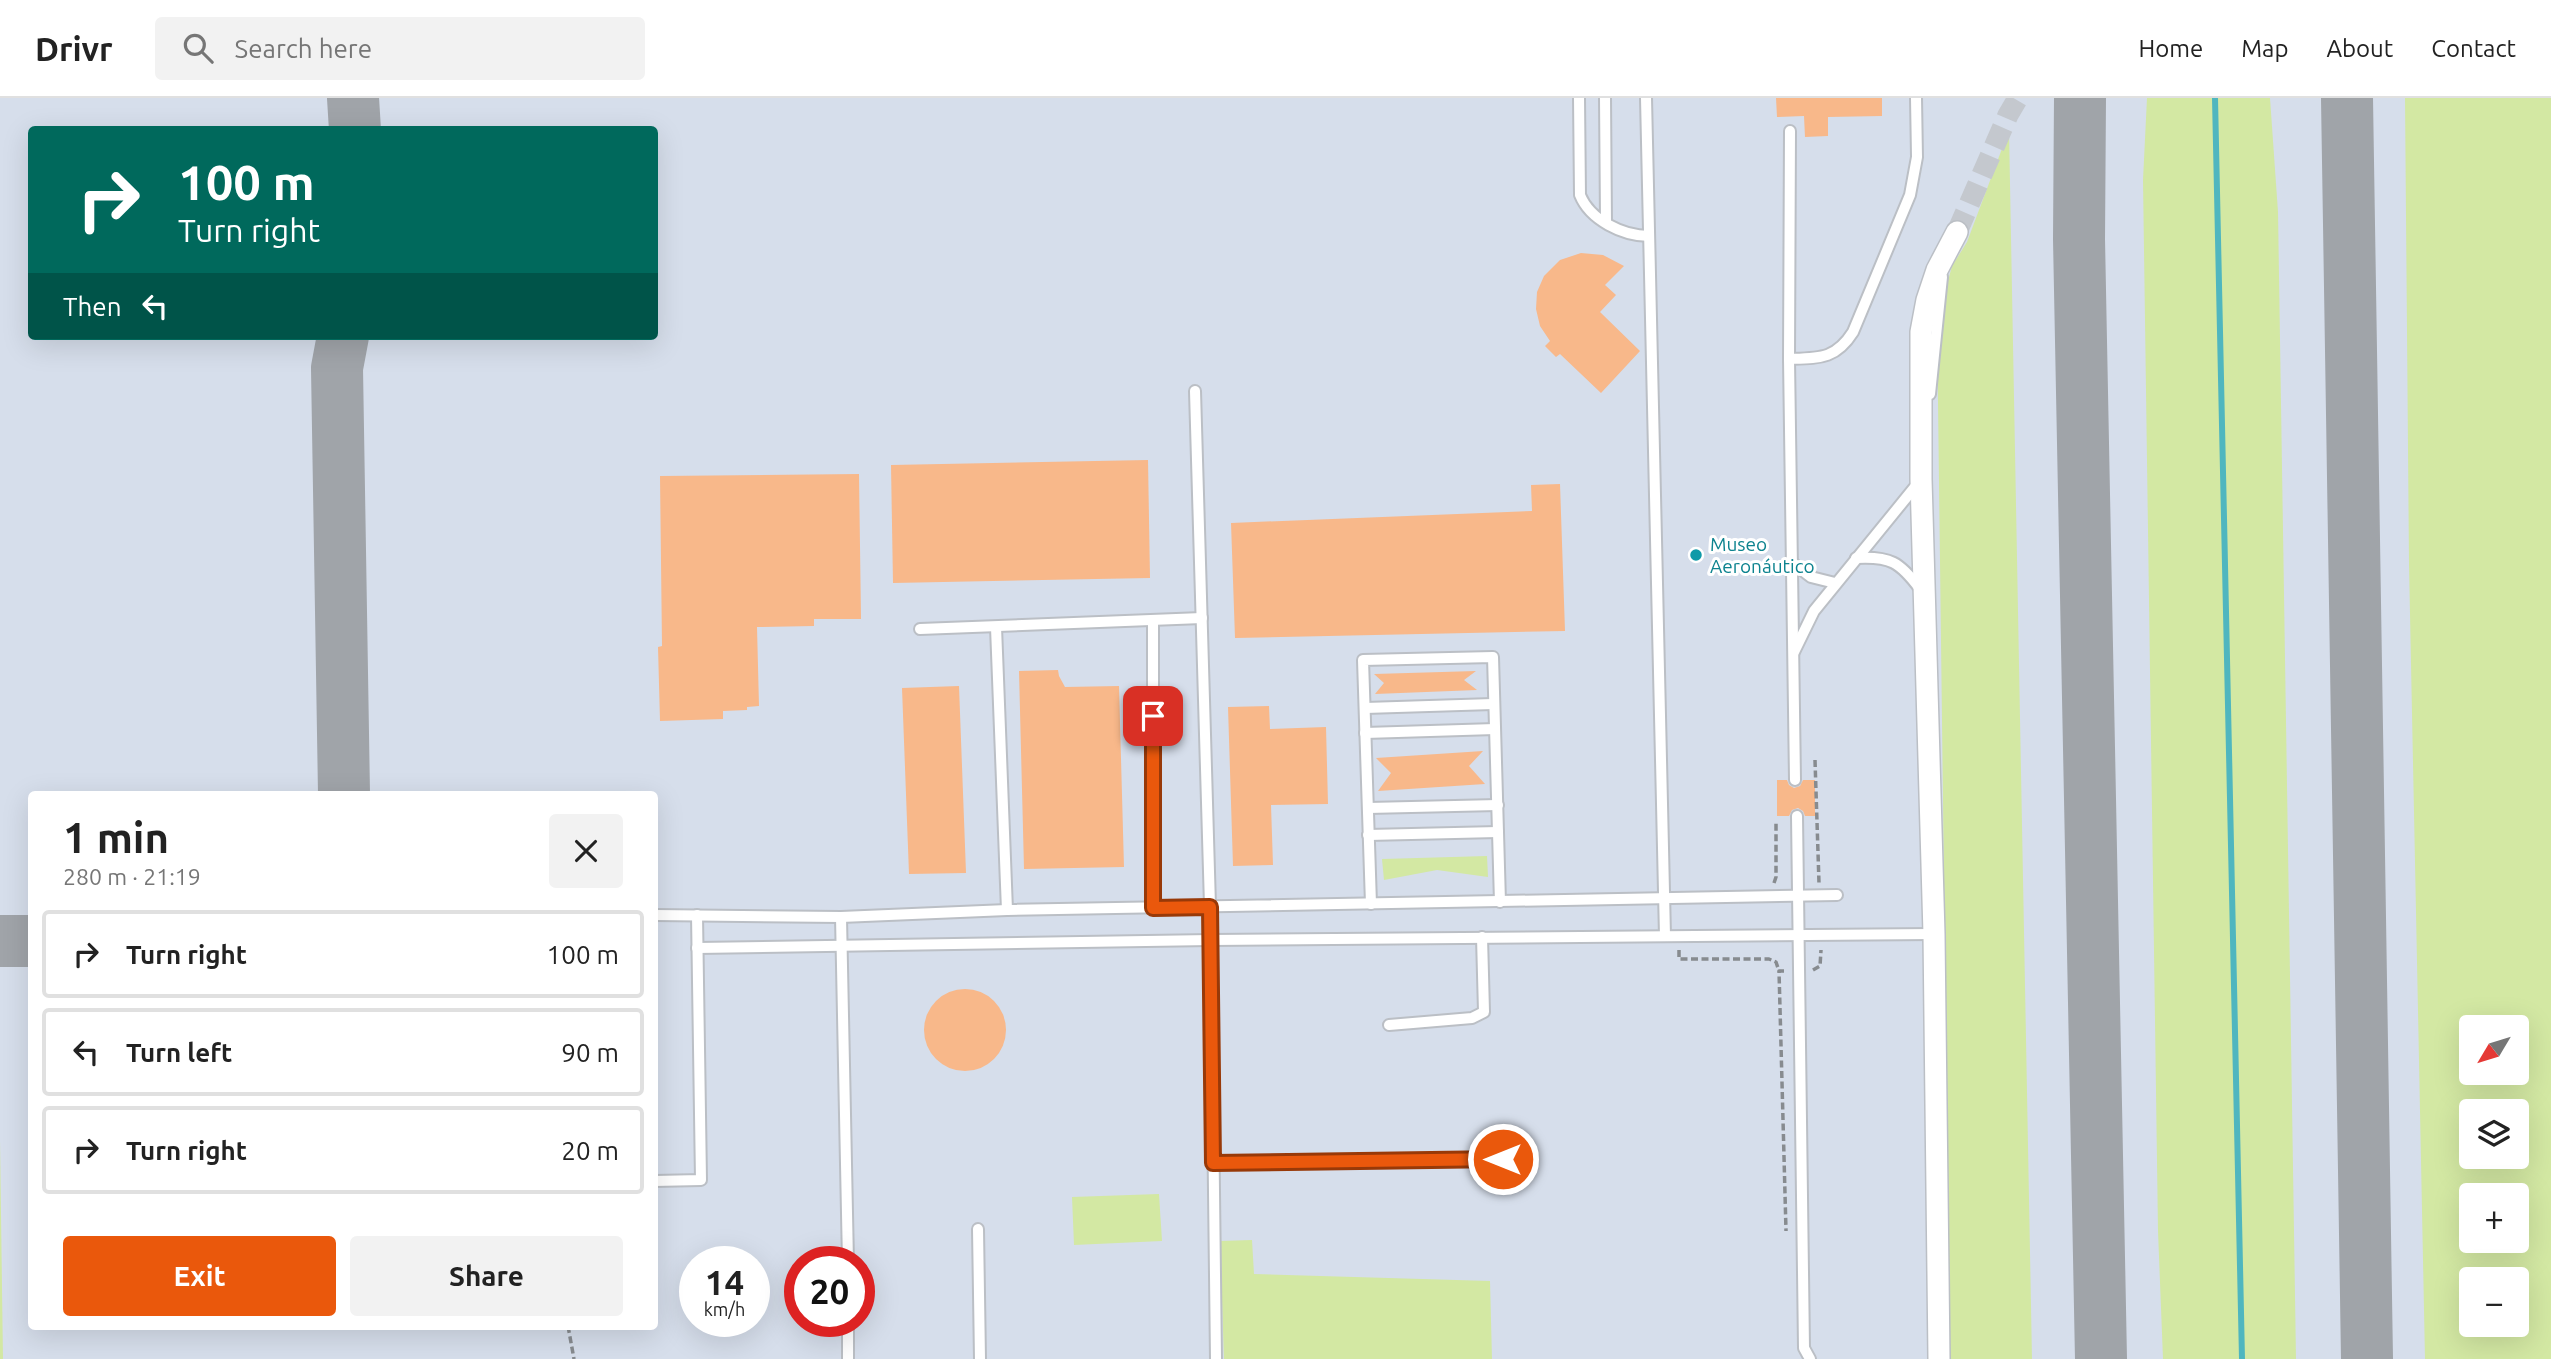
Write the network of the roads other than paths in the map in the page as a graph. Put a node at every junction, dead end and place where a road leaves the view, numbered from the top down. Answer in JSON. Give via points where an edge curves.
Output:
{"nodes":[{"id":1,"x":1579,"y":98,"type":"edge"},
{"id":2,"x":1605,"y":98,"type":"edge"},
{"id":3,"x":1646,"y":98,"type":"edge"},
{"id":4,"x":1916,"y":98,"type":"edge"},
{"id":5,"x":1790,"y":131,"type":"dead end"},
{"id":6,"x":1606,"y":221,"type":"junction"},
{"id":7,"x":1649,"y":236,"type":"junction"},
{"id":8,"x":1949,"y":245,"type":"tunnel mouth"},
{"id":9,"x":1789,"y":359,"type":"junction"},
{"id":10,"x":1195,"y":391,"type":"dead end"},
{"id":11,"x":1921,"y":479,"type":"junction"},
{"id":12,"x":1856,"y":558,"type":"junction"},
{"id":13,"x":1794,"y":564,"type":"junction"},
{"id":14,"x":1835,"y":583,"type":"junction"},
{"id":15,"x":1924,"y":594,"type":"junction"},
{"id":16,"x":1202,"y":618,"type":"junction"},
{"id":17,"x":1153,"y":620,"type":"junction"},
{"id":18,"x":996,"y":626,"type":"junction"},
{"id":19,"x":920,"y":629,"type":"dead end"},
{"id":20,"x":1792,"y":657,"type":"junction"},
{"id":21,"x":1493,"y":704,"type":"junction"},
{"id":22,"x":1365,"y":708,"type":"junction"},
{"id":23,"x":1496,"y":729,"type":"junction"},
{"id":24,"x":1366,"y":733,"type":"junction"},
{"id":25,"x":1795,"y":780,"type":"dead end"},
{"id":26,"x":1497,"y":805,"type":"junction"},
{"id":27,"x":1368,"y":808,"type":"junction"},
{"id":28,"x":1797,"y":816,"type":"dead end"},
{"id":29,"x":1498,"y":832,"type":"junction"},
{"id":30,"x":1368,"y":835,"type":"junction"},
{"id":31,"x":1837,"y":895,"type":"dead end"},
{"id":32,"x":1797,"y":896,"type":"junction"},
{"id":33,"x":1665,"y":900,"type":"junction"},
{"id":34,"x":1500,"y":902,"type":"junction"},
{"id":35,"x":1371,"y":904,"type":"junction"},
{"id":36,"x":1210,"y":907,"type":"junction"},
{"id":37,"x":1153,"y":908,"type":"junction"},
{"id":38,"x":1007,"y":910,"type":"junction"},
{"id":39,"x":658,"y":915,"type":"edge"},
{"id":40,"x":697,"y":915,"type":"junction"},
{"id":41,"x":841,"y":917,"type":"junction"},
{"id":42,"x":1797,"y":934,"type":"junction"},
{"id":43,"x":1934,"y":934,"type":"junction"},
{"id":44,"x":1665,"y":936,"type":"junction"},
{"id":45,"x":1482,"y":937,"type":"junction"},
{"id":46,"x":1211,"y":940,"type":"junction"},
{"id":47,"x":842,"y":947,"type":"junction"},
{"id":48,"x":696,"y":948,"type":"junction"},
{"id":49,"x":1389,"y":1025,"type":"dead end"},
{"id":50,"x":1503,"y":1159,"type":"dead end"},
{"id":51,"x":1213,"y":1163,"type":"junction"},
{"id":52,"x":658,"y":1181,"type":"edge"},
{"id":53,"x":978,"y":1229,"type":"dead end"},
{"id":54,"x":848,"y":1246,"type":"edge"},
{"id":55,"x":848,"y":1337,"type":"edge"},
{"id":56,"x":848,"y":1359,"type":"edge"},
{"id":57,"x":980,"y":1359,"type":"edge"},
{"id":58,"x":1216,"y":1359,"type":"edge"},
{"id":59,"x":1810,"y":1359,"type":"edge"},
{"id":60,"x":1939,"y":1359,"type":"edge"}],
"edges":[{"from":1,"to":6,"type":"lane","via":[[1580,195],[1589,210]]},
{"from":2,"to":6,"type":"lane"},
{"from":3,"to":7,"type":"lane"},
{"from":4,"to":9,"type":"lane","via":[[1917,157],[1910,195],[1853,332],[1829,355]]},
{"from":5,"to":9,"type":"lane"},
{"from":6,"to":7,"type":"lane","via":[[1628,235]]},
{"from":7,"to":33,"type":"lane"},
{"from":8,"to":11,"type":"street","via":[[1927,300],[1921,332]]},
{"from":9,"to":13,"type":"lane"},
{"from":10,"to":16,"type":"lane"},
{"from":11,"to":12,"type":"lane"},
{"from":11,"to":15,"type":"street"},
{"from":12,"to":14,"type":"lane"},
{"from":12,"to":15,"type":"lane","via":[[1877,557],[1897,564]]},
{"from":13,"to":14,"type":"lane","via":[[1811,577]]},
{"from":13,"to":20,"type":"lane"},
{"from":14,"to":20,"type":"lane","via":[[1808,621]]},
{"from":15,"to":43,"type":"street"},
{"from":16,"to":17,"type":"lane"},
{"from":16,"to":36,"type":"lane"},
{"from":17,"to":18,"type":"lane"},
{"from":17,"to":37,"type":"lane"},
{"from":18,"to":19,"type":"lane"},
{"from":18,"to":38,"type":"lane"},
{"from":20,"to":25,"type":"lane"},
{"from":21,"to":22,"type":"lane"},
{"from":21,"to":22,"type":"lane","via":[[1493,657],[1363,660]]},
{"from":21,"to":23,"type":"lane"},
{"from":22,"to":24,"type":"lane"},
{"from":23,"to":24,"type":"lane"},
{"from":23,"to":26,"type":"lane"},
{"from":24,"to":27,"type":"lane"},
{"from":26,"to":27,"type":"lane"},
{"from":26,"to":29,"type":"lane"},
{"from":27,"to":30,"type":"lane"},
{"from":28,"to":32,"type":"lane"},
{"from":29,"to":30,"type":"lane"},
{"from":29,"to":34,"type":"lane"},
{"from":30,"to":35,"type":"lane"},
{"from":31,"to":32,"type":"lane"},
{"from":32,"to":33,"type":"lane"},
{"from":32,"to":42,"type":"lane"},
{"from":33,"to":34,"type":"lane"},
{"from":33,"to":44,"type":"lane"},
{"from":34,"to":35,"type":"lane"},
{"from":35,"to":36,"type":"lane"},
{"from":36,"to":37,"type":"lane"},
{"from":36,"to":46,"type":"lane"},
{"from":37,"to":38,"type":"lane"},
{"from":38,"to":41,"type":"lane"},
{"from":39,"to":40,"type":"lane"},
{"from":40,"to":41,"type":"lane"},
{"from":40,"to":48,"type":"lane"},
{"from":41,"to":47,"type":"lane"},
{"from":42,"to":43,"type":"lane"},
{"from":42,"to":44,"type":"lane"},
{"from":42,"to":59,"type":"lane","via":[[1804,1348]]},
{"from":43,"to":60,"type":"street"},
{"from":44,"to":45,"type":"lane"},
{"from":45,"to":46,"type":"lane"},
{"from":45,"to":49,"type":"lane","via":[[1485,1012],[1472,1018]]},
{"from":46,"to":47,"type":"lane"},
{"from":46,"to":51,"type":"lane"},
{"from":47,"to":48,"type":"lane"},
{"from":47,"to":54,"type":"lane"},
{"from":48,"to":52,"type":"lane","via":[[701,1180]]},
{"from":50,"to":51,"type":"lane"},
{"from":51,"to":58,"type":"lane"},
{"from":53,"to":57,"type":"lane"},
{"from":55,"to":56,"type":"lane"}]}
